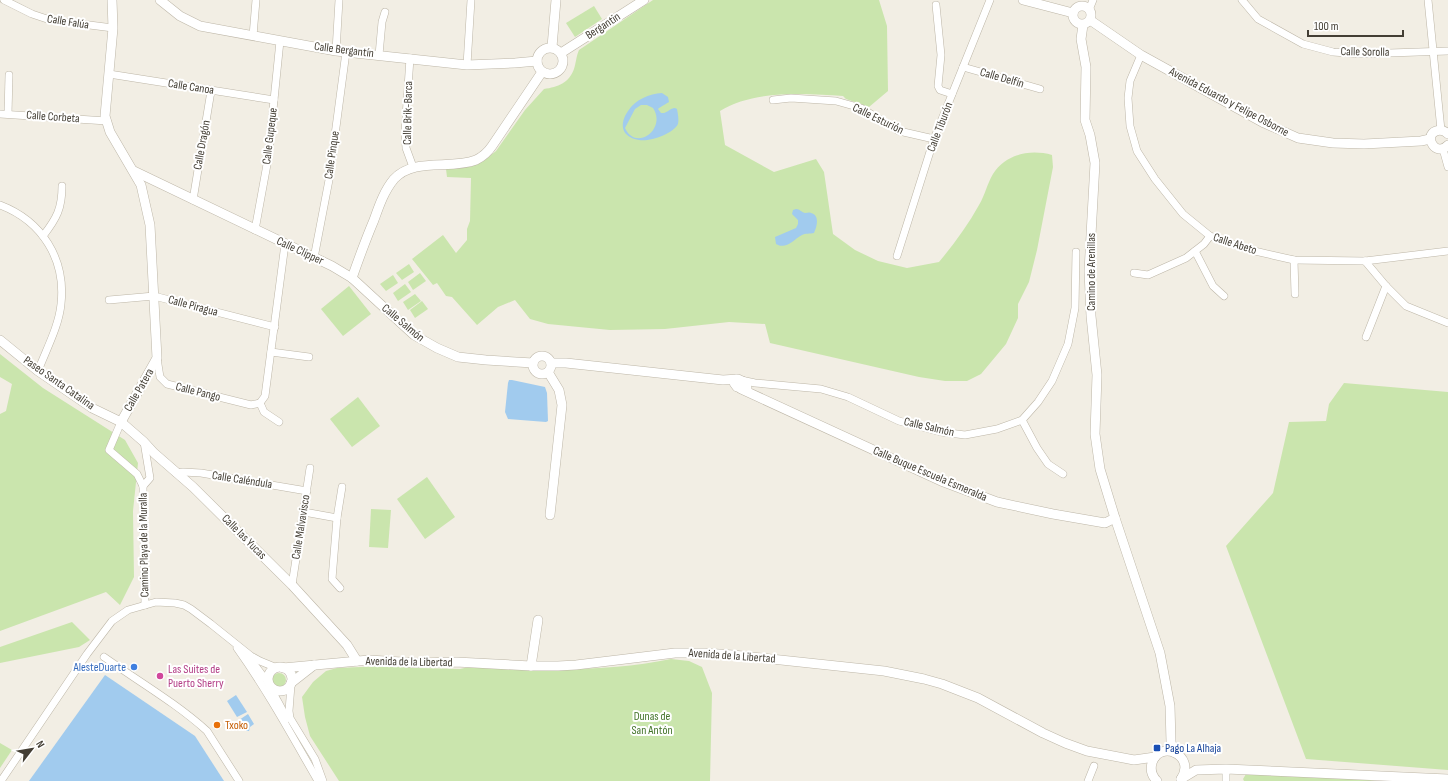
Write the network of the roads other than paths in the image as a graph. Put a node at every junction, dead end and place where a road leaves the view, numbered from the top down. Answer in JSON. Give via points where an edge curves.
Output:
{"nodes":[{"id":1,"x":4,"y":0,"type":"edge"},
{"id":2,"x":112,"y":0,"type":"edge"},
{"id":3,"x":160,"y":0,"type":"edge"},
{"id":4,"x":256,"y":0,"type":"edge"},
{"id":5,"x":339,"y":0,"type":"edge"},
{"id":6,"x":471,"y":0,"type":"edge"},
{"id":7,"x":556,"y":0,"type":"edge"},
{"id":8,"x":644,"y":0,"type":"edge"},
{"id":9,"x":990,"y":0,"type":"edge"},
{"id":10,"x":1023,"y":0,"type":"edge"},
{"id":11,"x":1094,"y":0,"type":"edge"},
{"id":12,"x":1242,"y":0,"type":"edge"},
{"id":13,"x":1428,"y":0,"type":"edge"},
{"id":14,"x":16,"y":3,"type":"edge"},
{"id":15,"x":936,"y":5,"type":"dead end"},
{"id":16,"x":1085,"y":5,"type":"edge"},
{"id":17,"x":385,"y":12,"type":"dead end"},
{"id":18,"x":1073,"y":13,"type":"junction"},
{"id":19,"x":1086,"y":22,"type":"junction"},
{"id":20,"x":112,"y":28,"type":"junction"},
{"id":21,"x":253,"y":36,"type":"junction"},
{"id":22,"x":280,"y":41,"type":"junction"},
{"id":23,"x":552,"y":47,"type":"junction"},
{"id":24,"x":1432,"y":51,"type":"junction"},
{"id":25,"x":1448,"y":51,"type":"edge"},
{"id":26,"x":341,"y":52,"type":"junction"},
{"id":27,"x":561,"y":53,"type":"junction"},
{"id":28,"x":1141,"y":54,"type":"junction"},
{"id":29,"x":379,"y":55,"type":"junction"},
{"id":30,"x":410,"y":58,"type":"junction"},
{"id":31,"x":537,"y":61,"type":"junction"},
{"id":32,"x":467,"y":65,"type":"junction"},
{"id":33,"x":963,"y":67,"type":"junction"},
{"id":34,"x":542,"y":72,"type":"junction"},
{"id":35,"x":108,"y":74,"type":"junction"},
{"id":36,"x":9,"y":75,"type":"dead end"},
{"id":37,"x":1040,"y":89,"type":"dead end"},
{"id":38,"x":211,"y":91,"type":"junction"},
{"id":39,"x":952,"y":94,"type":"junction"},
{"id":40,"x":274,"y":100,"type":"junction"},
{"id":41,"x":774,"y":100,"type":"dead end"},
{"id":42,"x":0,"y":114,"type":"edge"},
{"id":43,"x":8,"y":114,"type":"junction"},
{"id":44,"x":107,"y":121,"type":"junction"},
{"id":45,"x":1444,"y":132,"type":"edge"},
{"id":46,"x":934,"y":139,"type":"junction"},
{"id":47,"x":1430,"y":139,"type":"junction"},
{"id":48,"x":1445,"y":147,"type":"edge"},
{"id":49,"x":414,"y":167,"type":"junction"},
{"id":50,"x":1448,"y":167,"type":"edge"},
{"id":51,"x":134,"y":171,"type":"junction"},
{"id":52,"x":62,"y":186,"type":"dead end"},
{"id":53,"x":193,"y":200,"type":"junction"},
{"id":54,"x":0,"y":205,"type":"edge"},
{"id":55,"x":255,"y":230,"type":"junction"},
{"id":56,"x":44,"y":236,"type":"junction"},
{"id":57,"x":1210,"y":236,"type":"junction"},
{"id":58,"x":285,"y":244,"type":"junction"},
{"id":59,"x":1195,"y":251,"type":"junction"},
{"id":60,"x":1448,"y":251,"type":"edge"},
{"id":61,"x":1076,"y":252,"type":"dead end"},
{"id":62,"x":897,"y":256,"type":"dead end"},
{"id":63,"x":314,"y":258,"type":"junction"},
{"id":64,"x":1294,"y":260,"type":"junction"},
{"id":65,"x":1365,"y":261,"type":"junction"},
{"id":66,"x":1134,"y":273,"type":"dead end"},
{"id":67,"x":352,"y":278,"type":"junction"},
{"id":68,"x":1386,"y":286,"type":"junction"},
{"id":69,"x":1296,"y":294,"type":"dead end"},
{"id":70,"x":154,"y":296,"type":"junction"},
{"id":71,"x":1224,"y":296,"type":"dead end"},
{"id":72,"x":109,"y":300,"type":"dead end"},
{"id":73,"x":1448,"y":323,"type":"edge"},
{"id":74,"x":274,"y":327,"type":"junction"},
{"id":75,"x":1366,"y":337,"type":"dead end"},
{"id":76,"x":0,"y":340,"type":"edge"},
{"id":77,"x":271,"y":352,"type":"junction"},
{"id":78,"x":309,"y":357,"type":"dead end"},
{"id":79,"x":157,"y":358,"type":"junction"},
{"id":80,"x":533,"y":363,"type":"junction"},
{"id":81,"x":550,"y":368,"type":"junction"},
{"id":82,"x":38,"y":371,"type":"junction"},
{"id":83,"x":743,"y":385,"type":"junction"},
{"id":84,"x":260,"y":404,"type":"junction"},
{"id":85,"x":1022,"y":420,"type":"junction"},
{"id":86,"x":121,"y":422,"type":"junction"},
{"id":87,"x":279,"y":422,"type":"dead end"},
{"id":88,"x":144,"y":442,"type":"junction"},
{"id":89,"x":310,"y":468,"type":"dead end"},
{"id":90,"x":176,"y":473,"type":"junction"},
{"id":91,"x":1063,"y":474,"type":"dead end"},
{"id":92,"x":142,"y":486,"type":"junction"},
{"id":93,"x":342,"y":487,"type":"dead end"},
{"id":94,"x":307,"y":491,"type":"junction"},
{"id":95,"x":304,"y":512,"type":"junction"},
{"id":96,"x":550,"y":515,"type":"dead end"},
{"id":97,"x":337,"y":518,"type":"junction"},
{"id":98,"x":1115,"y":518,"type":"junction"},
{"id":99,"x":292,"y":585,"type":"junction"},
{"id":100,"x":340,"y":588,"type":"dead end"},
{"id":101,"x":145,"y":604,"type":"junction"},
{"id":102,"x":538,"y":620,"type":"dead end"},
{"id":103,"x":234,"y":642,"type":"junction"},
{"id":104,"x":240,"y":651,"type":"junction"},
{"id":105,"x":104,"y":657,"type":"dead end"},
{"id":106,"x":357,"y":661,"type":"junction"},
{"id":107,"x":314,"y":665,"type":"junction"},
{"id":108,"x":531,"y":666,"type":"junction"},
{"id":109,"x":280,"y":668,"type":"junction"},
{"id":110,"x":291,"y":684,"type":"junction"},
{"id":111,"x":270,"y":685,"type":"junction"},
{"id":112,"x":291,"y":735,"type":"junction"},
{"id":113,"x":1171,"y":749,"type":"junction"},
{"id":114,"x":1155,"y":757,"type":"junction"},
{"id":115,"x":1134,"y":760,"type":"junction"},
{"id":116,"x":1184,"y":761,"type":"junction"},
{"id":117,"x":1094,"y":766,"type":"dead end"},
{"id":118,"x":1196,"y":770,"type":"junction"},
{"id":119,"x":1226,"y":770,"type":"junction"},
{"id":120,"x":1155,"y":779,"type":"edge"},
{"id":121,"x":1448,"y":779,"type":"edge"},
{"id":122,"x":1180,"y":780,"type":"edge"},
{"id":123,"x":2,"y":781,"type":"edge"},
{"id":124,"x":239,"y":781,"type":"edge"},
{"id":125,"x":318,"y":781,"type":"edge"},
{"id":126,"x":323,"y":781,"type":"edge"},
{"id":127,"x":1088,"y":781,"type":"edge"},
{"id":128,"x":1226,"y":781,"type":"edge"}],
"edges":[{"from":1,"to":14,"type":"street","name":"Calle Falúa"},
{"from":2,"to":20,"type":"street"},
{"from":3,"to":21,"type":"street","name":"Calle Bergantín","via":[[180,16],[200,26]]},
{"from":4,"to":21,"type":"street"},
{"from":5,"to":26,"type":"street","name":"Calle Pinque"},
{"from":6,"to":32,"type":"street"},
{"from":7,"to":23,"type":"street"},
{"from":8,"to":27,"type":"street","name":"Bergantin"},
{"from":9,"to":33,"type":"street","name":"Calle Tiburón"},
{"from":10,"to":18,"type":"street"},
{"from":11,"to":16,"type":"street"},
{"from":12,"to":24,"type":"street","name":"Calle Sorolla","via":[[1258,19],[1303,44],[1333,52],[1360,54]]},
{"from":13,"to":24,"type":"street"},
{"from":14,"to":20,"type":"street","name":"Calle Falúa","via":[[32,14],[50,20]]},
{"from":15,"to":39,"type":"street","via":[[941,55],[938,86],[940,90]]},
{"from":16,"to":18,"type":"street","via":[[1076,8]]},
{"from":16,"to":19,"type":"street","via":[[1091,16]]},
{"from":17,"to":29,"type":"street"},
{"from":18,"to":19,"type":"street","via":[[1075,21]]},
{"from":19,"to":28,"type":"street","name":"Avenida Eduardo y Felipe Osborne"},
{"from":19,"to":98,"type":"street","name":"Camino de Arenillas","via":[[1082,39],[1086,67],[1085,120],[1095,163],[1089,271],[1097,375],[1095,434],[1100,468]]},
{"from":20,"to":35,"type":"street"},
{"from":21,"to":22,"type":"street","name":"Calle Bergantín"},
{"from":22,"to":26,"type":"street","name":"Calle Bergantín"},
{"from":22,"to":40,"type":"street","name":"Calle Gupeque"},
{"from":23,"to":27,"type":"street"},
{"from":23,"to":31,"type":"street","via":[[543,49]]},
{"from":24,"to":25,"type":"street","name":"Calle Sorolla"},
{"from":24,"to":45,"type":"street"},
{"from":26,"to":29,"type":"street","name":"Calle Bergantín"},
{"from":26,"to":63,"type":"street","name":"Calle Pinque","via":[[329,180]]},
{"from":27,"to":34,"type":"street","via":[[564,61],[558,72]]},
{"from":28,"to":47,"type":"street","name":"Avenida Eduardo y Felipe Osborne","via":[[1264,123],[1298,138],[1364,144]]},
{"from":28,"to":57,"type":"street","name":"Calle Abeto","via":[[1130,81],[1128,98],[1130,126],[1137,151],[1183,214]]},
{"from":29,"to":30,"type":"street","name":"Calle Bergantín"},
{"from":30,"to":32,"type":"street","name":"Calle Bergantín"},
{"from":30,"to":49,"type":"street","name":"Calle Brik-Barca","via":[[405,132],[406,148]]},
{"from":31,"to":32,"type":"street","name":"Calle Bergantín"},
{"from":31,"to":34,"type":"street"},
{"from":33,"to":37,"type":"street","name":"Calle Delfín"},
{"from":33,"to":39,"type":"street","name":"Calle Tiburón"},
{"from":34,"to":49,"type":"street","via":[[486,153],[476,160]]},
{"from":35,"to":38,"type":"street","name":"Calle Canoa"},
{"from":35,"to":44,"type":"street","via":[[105,116]]},
{"from":36,"to":43,"type":"street"},
{"from":38,"to":40,"type":"street","name":"Calle Canoa"},
{"from":38,"to":53,"type":"street","name":"Calle Dragón"},
{"from":39,"to":46,"type":"street","name":"Calle Tiburón"},
{"from":40,"to":55,"type":"street","name":"Calle Gupeque","via":[[268,159]]},
{"from":41,"to":46,"type":"street","name":"Calle Esturión","via":[[791,98],[836,101],[861,108],[899,131]]},
{"from":42,"to":43,"type":"street","name":"Calle Corbeta"},
{"from":43,"to":44,"type":"street","name":"Calle Corbeta"},
{"from":44,"to":51,"type":"street","via":[[110,132]]},
{"from":45,"to":47,"type":"street","via":[[1435,132]]},
{"from":46,"to":62,"type":"street","name":"Calle Tiburón"},
{"from":47,"to":48,"type":"street","via":[[1434,147]]},
{"from":48,"to":50,"type":"street"},
{"from":49,"to":67,"type":"street","via":[[394,179],[385,192]]},
{"from":51,"to":53,"type":"street","name":"Calle Clipper"},
{"from":51,"to":70,"type":"street","name":"Calle Pango","via":[[141,185],[150,225]]},
{"from":52,"to":56,"type":"street","via":[[60,210]]},
{"from":53,"to":55,"type":"street","name":"Calle Clipper"},
{"from":54,"to":56,"type":"street","via":[[13,210]]},
{"from":55,"to":58,"type":"street","name":"Calle Clipper"},
{"from":56,"to":82,"type":"street","via":[[56,257],[62,282],[61,305]]},
{"from":57,"to":59,"type":"street"},
{"from":57,"to":64,"type":"street","name":"Calle Abeto","via":[[1250,250]]},
{"from":58,"to":63,"type":"street","name":"Calle Clipper"},
{"from":58,"to":74,"type":"street"},
{"from":59,"to":66,"type":"street","via":[[1186,258],[1148,275]]},
{"from":59,"to":71,"type":"street","via":[[1213,286]]},
{"from":60,"to":65,"type":"street","name":"Calle Abeto"},
{"from":61,"to":85,"type":"street","name":"Calle Salmón","via":[[1075,308],[1068,344],[1052,382]]},
{"from":63,"to":67,"type":"street","name":"Calle Clipper"},
{"from":64,"to":65,"type":"street","name":"Calle Abeto"},
{"from":64,"to":69,"type":"street"},
{"from":65,"to":68,"type":"street"},
{"from":67,"to":80,"type":"street","name":"Calle Salmón","via":[[414,335],[436,348],[458,357]]},
{"from":68,"to":73,"type":"street","via":[[1406,306]]},
{"from":68,"to":75,"type":"street"},
{"from":70,"to":72,"type":"street","name":"Calle Piragua"},
{"from":70,"to":74,"type":"street","name":"Calle Piragua"},
{"from":70,"to":79,"type":"street","name":"Calle Pango"},
{"from":74,"to":77,"type":"street"},
{"from":76,"to":82,"type":"street","name":"Paseo Santa Catalina"},
{"from":77,"to":78,"type":"street"},
{"from":77,"to":84,"type":"street","via":[[265,396]]},
{"from":79,"to":84,"type":"street","name":"Calle Pango","via":[[160,377],[167,384],[252,405]]},
{"from":79,"to":86,"type":"street","name":"Calle Patera"},
{"from":80,"to":81,"type":"street","via":[[534,370],[542,374]]},
{"from":80,"to":81,"type":"street","via":[[536,358],[542,356],[548,358]]},
{"from":81,"to":83,"type":"street","name":"Calle Buque Escuela Esmeralda","via":[[566,363],[723,380]]},
{"from":81,"to":96,"type":"street","via":[[560,390],[562,405]]},
{"from":82,"to":86,"type":"street","name":"Paseo Santa Catalina","via":[[92,408]]},
{"from":83,"to":85,"type":"street","name":"Calle Salmón","via":[[821,388],[848,397],[899,421],[941,432],[965,435],[997,429]]},
{"from":83,"to":98,"type":"street","name":"Calle Buque Escuela Esmeralda","via":[[754,395],[941,481],[996,502],[1105,523]]},
{"from":84,"to":87,"type":"street","via":[[264,412]]},
{"from":85,"to":91,"type":"street","via":[[1048,464]]},
{"from":86,"to":88,"type":"street","name":"Calle las Yucas"},
{"from":86,"to":92,"type":"street","name":"Camino Playa de la Muralla","via":[[109,450],[137,474]]},
{"from":88,"to":90,"type":"street","name":"Calle las Yucas"},
{"from":88,"to":92,"type":"street","name":"Camino Playa de la Muralla","via":[[150,478]]},
{"from":89,"to":94,"type":"street","name":"Calle Malvavisco"},
{"from":90,"to":94,"type":"street","name":"Calle Caléndula","via":[[201,474]]},
{"from":90,"to":99,"type":"street","name":"Calle las Yucas"},
{"from":92,"to":101,"type":"street","name":"Camino Playa de la Muralla"},
{"from":93,"to":97,"type":"street"},
{"from":94,"to":95,"type":"street","name":"Calle Malvavisco"},
{"from":95,"to":97,"type":"street"},
{"from":95,"to":99,"type":"street","name":"Calle Malvavisco"},
{"from":97,"to":100,"type":"street","via":[[332,579]]},
{"from":98,"to":113,"type":"street","name":"Camino de Arenillas","via":[[1160,653],[1170,706]]},
{"from":99,"to":106,"type":"street","name":"Calle las Yucas","via":[[347,645]]},
{"from":101,"to":103,"type":"street","via":[[156,602],[184,605]]},
{"from":101,"to":123,"type":"street","via":[[128,610],[110,624]]},
{"from":102,"to":108,"type":"street"},
{"from":103,"to":104,"type":"street"},
{"from":103,"to":109,"type":"street","via":[[260,661]]},
{"from":104,"to":111,"type":"street","via":[[253,662]]},
{"from":104,"to":112,"type":"street"},
{"from":105,"to":124,"type":"street","via":[[202,726]]},
{"from":106,"to":107,"type":"street","name":"Avenida de la Libertad"},
{"from":106,"to":108,"type":"street","name":"Avenida de la Libertad"},
{"from":107,"to":109,"type":"street","name":"Avenida de la Libertad"},
{"from":107,"to":110,"type":"street"},
{"from":108,"to":115,"type":"street","name":"Avenida de la Libertad","via":[[576,665],[675,653],[705,653],[884,671],[924,679],[961,691],[1065,743]]},
{"from":109,"to":110,"type":"street","via":[[290,674]]},
{"from":109,"to":111,"type":"street","via":[[274,669],[269,675]]},
{"from":110,"to":111,"type":"street","via":[[284,691],[275,690]]},
{"from":110,"to":126,"type":"street","via":[[290,718],[315,759]]},
{"from":111,"to":112,"type":"street","via":[[283,710]]},
{"from":112,"to":125,"type":"street"},
{"from":113,"to":114,"type":"street","name":"Avenida de la Libertad"},
{"from":113,"to":116,"type":"street"},
{"from":114,"to":115,"type":"street","name":"Avenida de la Libertad"},
{"from":114,"to":120,"type":"street","via":[[1152,762]]},
{"from":115,"to":120,"type":"street","name":"Avenida de la Libertad","via":[[1146,767]]},
{"from":116,"to":118,"type":"street"},
{"from":116,"to":122,"type":"street","via":[[1185,770]]},
{"from":117,"to":127,"type":"street"},
{"from":118,"to":119,"type":"street"},
{"from":118,"to":122,"type":"street"},
{"from":119,"to":121,"type":"street"},
{"from":119,"to":128,"type":"street"}]}
